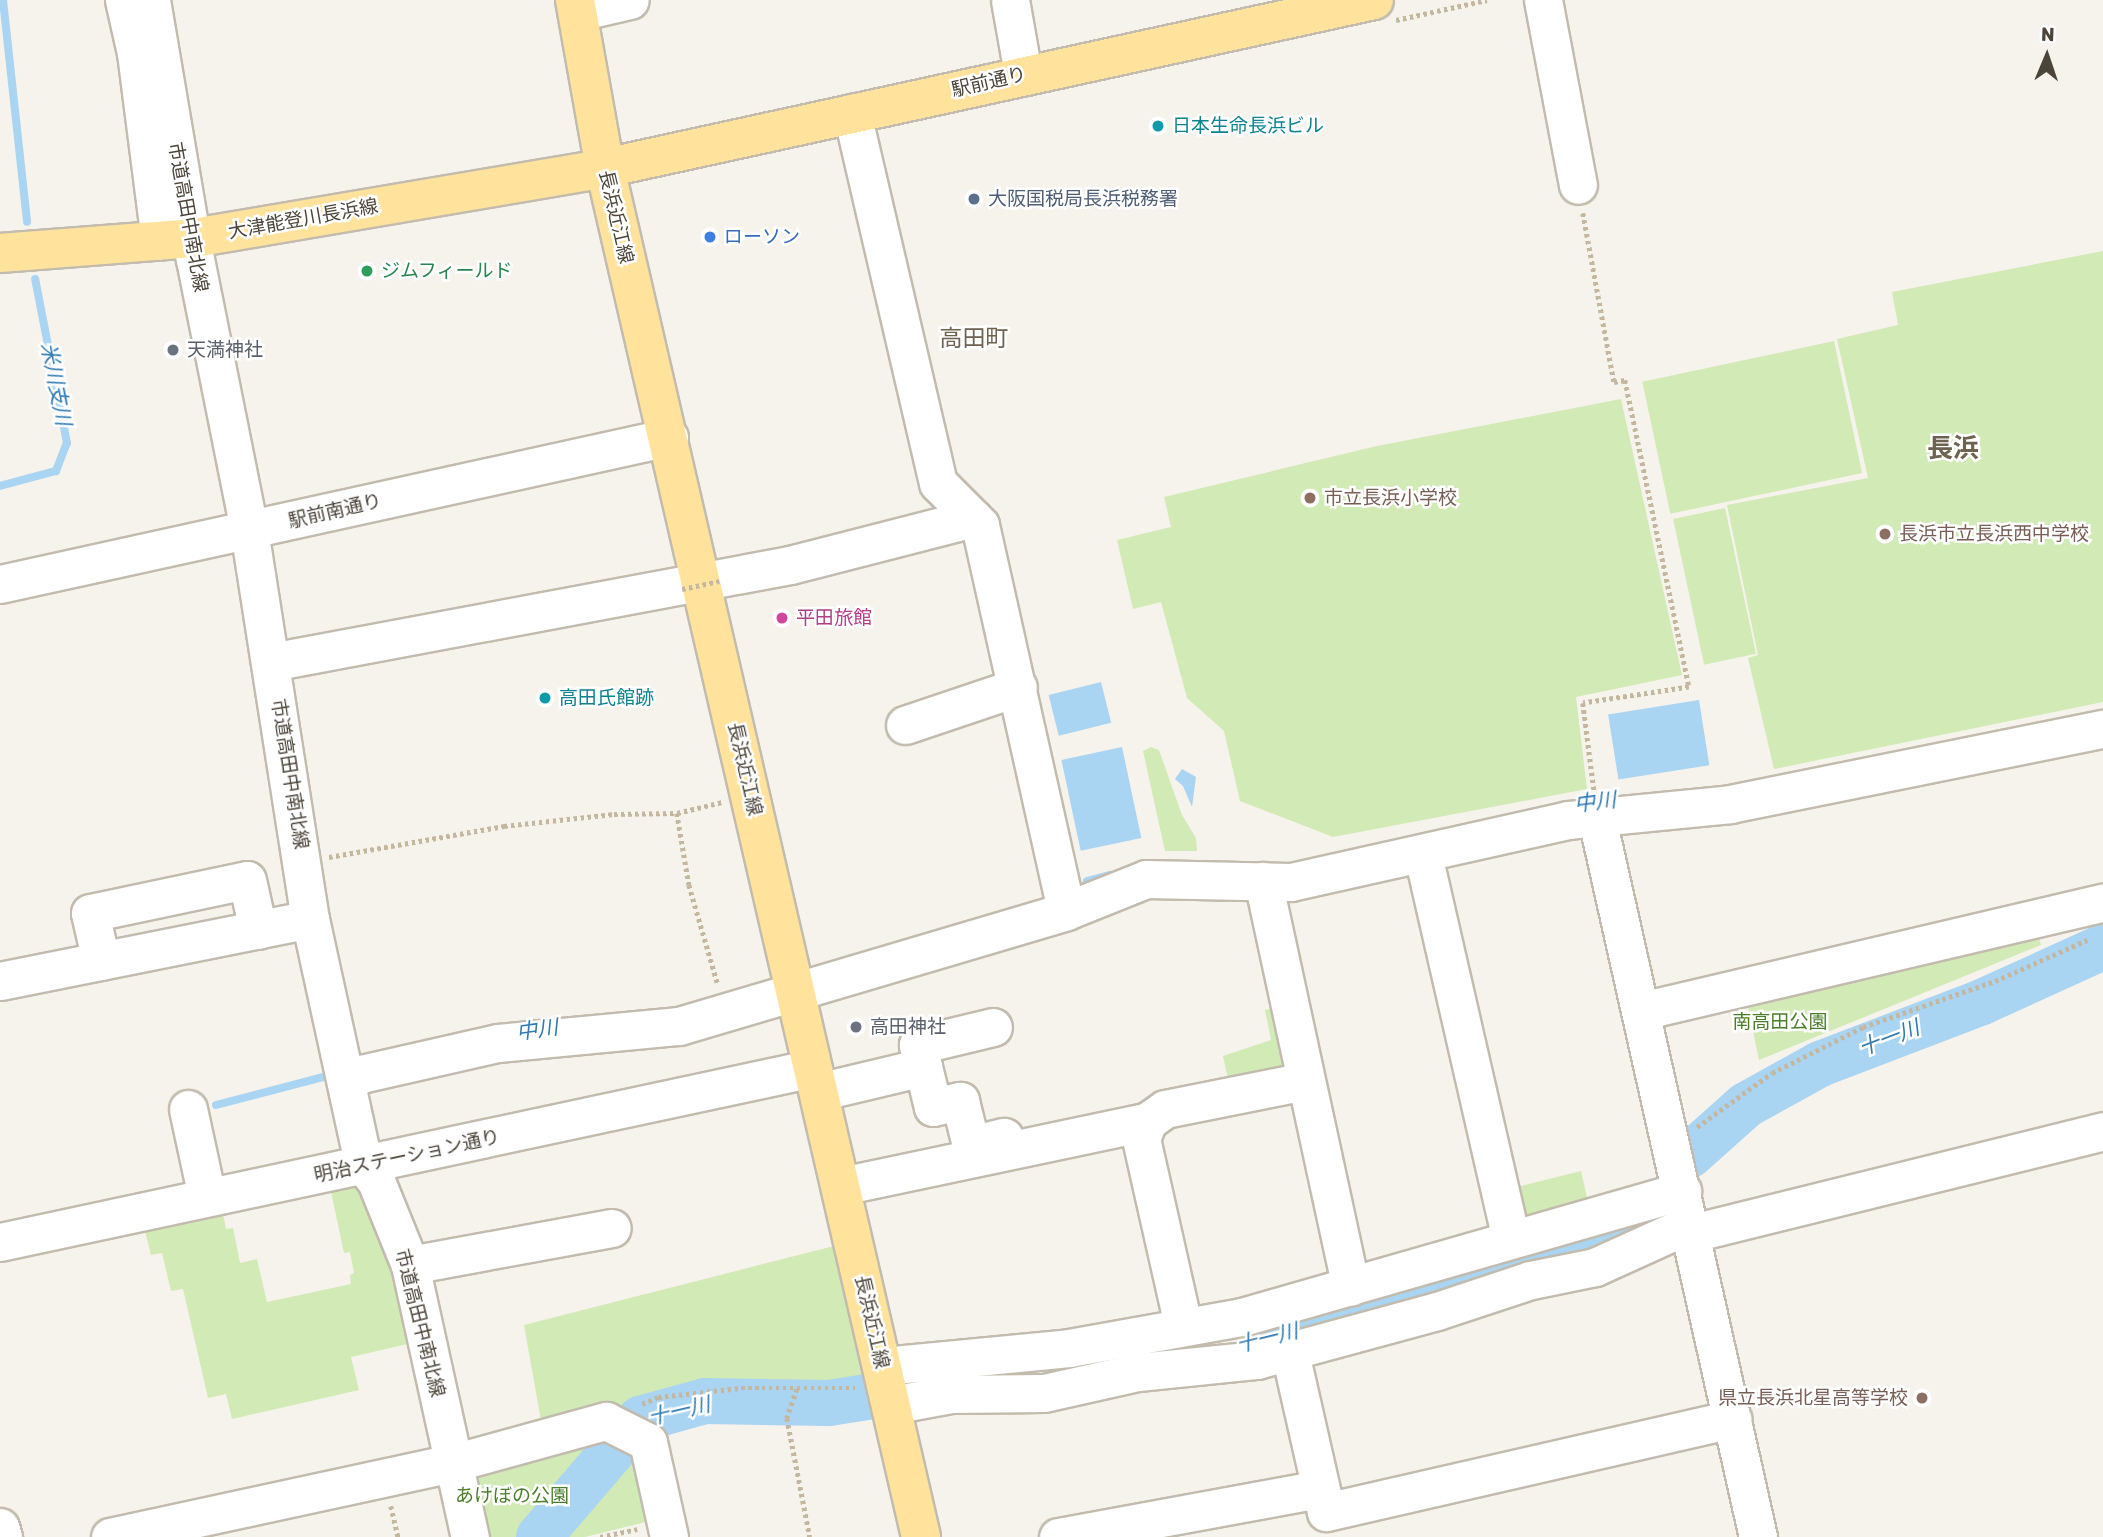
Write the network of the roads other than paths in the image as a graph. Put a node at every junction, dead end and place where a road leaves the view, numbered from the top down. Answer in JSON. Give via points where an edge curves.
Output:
{"nodes":[{"id":1,"x":124,"y":0,"type":"edge"},
{"id":2,"x":151,"y":0,"type":"edge"},
{"id":3,"x":630,"y":0,"type":"edge"},
{"id":4,"x":1010,"y":0,"type":"edge"},
{"id":5,"x":1374,"y":0,"type":"edge"},
{"id":6,"x":1543,"y":0,"type":"edge"},
{"id":7,"x":577,"y":6,"type":"edge"},
{"id":8,"x":1023,"y":74,"type":"junction"},
{"id":9,"x":852,"y":113,"type":"junction"},
{"id":10,"x":605,"y":168,"type":"junction"},
{"id":11,"x":1578,"y":185,"type":"road end"},
{"id":12,"x":176,"y":239,"type":"junction"},
{"id":13,"x":22,"y":251,"type":"edge"},
{"id":14,"x":669,"y":437,"type":"junction"},
{"id":15,"x":973,"y":518,"type":"junction"},
{"id":16,"x":249,"y":530,"type":"junction"},
{"id":17,"x":701,"y":583,"type":"junction"},
{"id":18,"x":0,"y":584,"type":"edge"},
{"id":19,"x":271,"y":662,"type":"junction"},
{"id":20,"x":1018,"y":687,"type":"junction"},
{"id":21,"x":905,"y":725,"type":"dead end"},
{"id":22,"x":2103,"y":729,"type":"edge"},
{"id":23,"x":1590,"y":806,"type":"junction"},
{"id":24,"x":1423,"y":855,"type":"junction"},
{"id":25,"x":1262,"y":881,"type":"junction"},
{"id":26,"x":2103,"y":903,"type":"edge"},
{"id":27,"x":1066,"y":911,"type":"junction"},
{"id":28,"x":310,"y":919,"type":"junction"},
{"id":29,"x":258,"y":930,"type":"junction"},
{"id":30,"x":101,"y":961,"type":"junction"},
{"id":31,"x":0,"y":981,"type":"edge"},
{"id":32,"x":796,"y":991,"type":"junction"},
{"id":33,"x":1641,"y":1011,"type":"junction"},
{"id":34,"x":993,"y":1027,"type":"dead end"},
{"id":35,"x":923,"y":1067,"type":"junction"},
{"id":36,"x":816,"y":1080,"type":"junction"},
{"id":37,"x":1305,"y":1081,"type":"junction"},
{"id":38,"x":347,"y":1083,"type":"junction"},
{"id":39,"x":188,"y":1109,"type":"dead end"},
{"id":40,"x":1148,"y":1121,"type":"junction"},
{"id":41,"x":2103,"y":1131,"type":"edge"},
{"id":42,"x":1023,"y":1133,"type":"dead end"},
{"id":43,"x":364,"y":1166,"type":"junction"},
{"id":44,"x":855,"y":1183,"type":"dead end"},
{"id":45,"x":1684,"y":1196,"type":"junction"},
{"id":46,"x":207,"y":1197,"type":"junction"},
{"id":47,"x":611,"y":1228,"type":"dead end"},
{"id":48,"x":1634,"y":1232,"type":"junction"},
{"id":49,"x":1511,"y":1239,"type":"junction"},
{"id":50,"x":0,"y":1242,"type":"edge"},
{"id":51,"x":410,"y":1265,"type":"junction"},
{"id":52,"x":1351,"y":1287,"type":"junction"},
{"id":53,"x":1183,"y":1325,"type":"junction"},
{"id":54,"x":1290,"y":1353,"type":"junction"},
{"id":55,"x":879,"y":1385,"type":"junction"},
{"id":56,"x":1733,"y":1419,"type":"junction"},
{"id":57,"x":453,"y":1463,"type":"junction"},
{"id":58,"x":1325,"y":1513,"type":"edge"},
{"id":59,"x":0,"y":1527,"type":"edge"},
{"id":60,"x":667,"y":1530,"type":"edge"},
{"id":61,"x":3,"y":1537,"type":"edge"},
{"id":62,"x":110,"y":1537,"type":"edge"},
{"id":63,"x":470,"y":1537,"type":"edge"},
{"id":64,"x":921,"y":1537,"type":"edge"},
{"id":65,"x":1058,"y":1537,"type":"edge"},
{"id":66,"x":1758,"y":1537,"type":"edge"}],
"edges":[{"from":1,"to":12,"type":"street"},
{"from":2,"to":12,"type":"street","name":"市道高田中南北線"},
{"from":3,"to":7,"type":"street"},
{"from":4,"to":8,"type":"street"},
{"from":5,"to":8,"type":"main road","name":"駅前通り"},
{"from":6,"to":11,"type":"street"},
{"from":7,"to":10,"type":"main road","name":"長浜近江線"},
{"from":8,"to":9,"type":"main road","name":"駅前通り"},
{"from":9,"to":10,"type":"main road","name":"駅前通り"},
{"from":9,"to":15,"type":"street","via":[[938,483]]},
{"from":10,"to":12,"type":"main road","name":"大津能登川長浜線"},
{"from":10,"to":14,"type":"main road","name":"長浜近江線"},
{"from":12,"to":13,"type":"main road","name":"大津能登川長浜線"},
{"from":12,"to":16,"type":"street","name":"市道高田中南北線"},
{"from":14,"to":16,"type":"street","name":"駅前南通り"},
{"from":14,"to":17,"type":"main road","name":"長浜近江線"},
{"from":15,"to":17,"type":"street"},
{"from":15,"to":20,"type":"street","via":[[980,525]]},
{"from":16,"to":18,"type":"street","name":"駅前南通り"},
{"from":16,"to":19,"type":"street","name":"市道高田中南北線"},
{"from":17,"to":19,"type":"street"},
{"from":17,"to":32,"type":"main road","name":"長浜近江線"},
{"from":19,"to":28,"type":"street","name":"市道高田中南北線"},
{"from":20,"to":21,"type":"street"},
{"from":20,"to":27,"type":"street"},
{"from":22,"to":23,"type":"street","via":[[1730,804]]},
{"from":23,"to":24,"type":"street","via":[[1568,820]]},
{"from":23,"to":33,"type":"street"},
{"from":24,"to":25,"type":"street","via":[[1291,882]]},
{"from":24,"to":49,"type":"street"},
{"from":25,"to":27,"type":"street","via":[[1146,880]]},
{"from":25,"to":37,"type":"street"},
{"from":26,"to":33,"type":"street"},
{"from":27,"to":32,"type":"street"},
{"from":28,"to":29,"type":"street"},
{"from":28,"to":38,"type":"street","name":"市道高田中南北線"},
{"from":29,"to":30,"type":"street"},
{"from":29,"to":30,"type":"street","via":[[247,880],[90,913]]},
{"from":30,"to":31,"type":"street"},
{"from":32,"to":36,"type":"main road","name":"長浜近江線"},
{"from":32,"to":38,"type":"street","via":[[679,1026],[498,1043],[361,1073]]},
{"from":33,"to":45,"type":"street"},
{"from":34,"to":35,"type":"street","via":[[918,1045]]},
{"from":35,"to":36,"type":"street","name":"明治ステーション通り"},
{"from":35,"to":42,"type":"street","via":[[933,1107],[960,1101],[971,1145]]},
{"from":36,"to":43,"type":"street","name":"明治ステーション通り"},
{"from":36,"to":55,"type":"main road","name":"長浜近江線"},
{"from":37,"to":40,"type":"street","via":[[1165,1109]]},
{"from":37,"to":52,"type":"street"},
{"from":38,"to":43,"type":"street","name":"市道高田中南北線"},
{"from":39,"to":46,"type":"street"},
{"from":40,"to":44,"type":"street"},
{"from":40,"to":53,"type":"street","via":[[1141,1139]]},
{"from":41,"to":45,"type":"street"},
{"from":43,"to":46,"type":"street","name":"明治ステーション通り"},
{"from":43,"to":51,"type":"street","name":"市道高田中南北線","via":[[376,1181]]},
{"from":45,"to":48,"type":"street"},
{"from":45,"to":56,"type":"street"},
{"from":46,"to":50,"type":"street","name":"明治ステーション通り"},
{"from":47,"to":51,"type":"street"},
{"from":48,"to":49,"type":"street"},
{"from":48,"to":54,"type":"street","via":[[1595,1267],[1531,1280]]},
{"from":49,"to":52,"type":"street"},
{"from":51,"to":57,"type":"street","name":"市道高田中南北線"},
{"from":52,"to":53,"type":"street","via":[[1280,1309]]},
{"from":53,"to":55,"type":"street"},
{"from":54,"to":55,"type":"street","via":[[1138,1372],[1044,1394],[951,1394]]},
{"from":54,"to":58,"type":"street"},
{"from":55,"to":64,"type":"main road","name":"長浜近江線"},
{"from":56,"to":58,"type":"street"},
{"from":56,"to":66,"type":"street"},
{"from":57,"to":60,"type":"street","via":[[620,1427],[648,1442]]},
{"from":57,"to":62,"type":"street"},
{"from":57,"to":63,"type":"street","name":"市道高田中南北線"},
{"from":58,"to":65,"type":"street"},
{"from":59,"to":61,"type":"street"}]}
